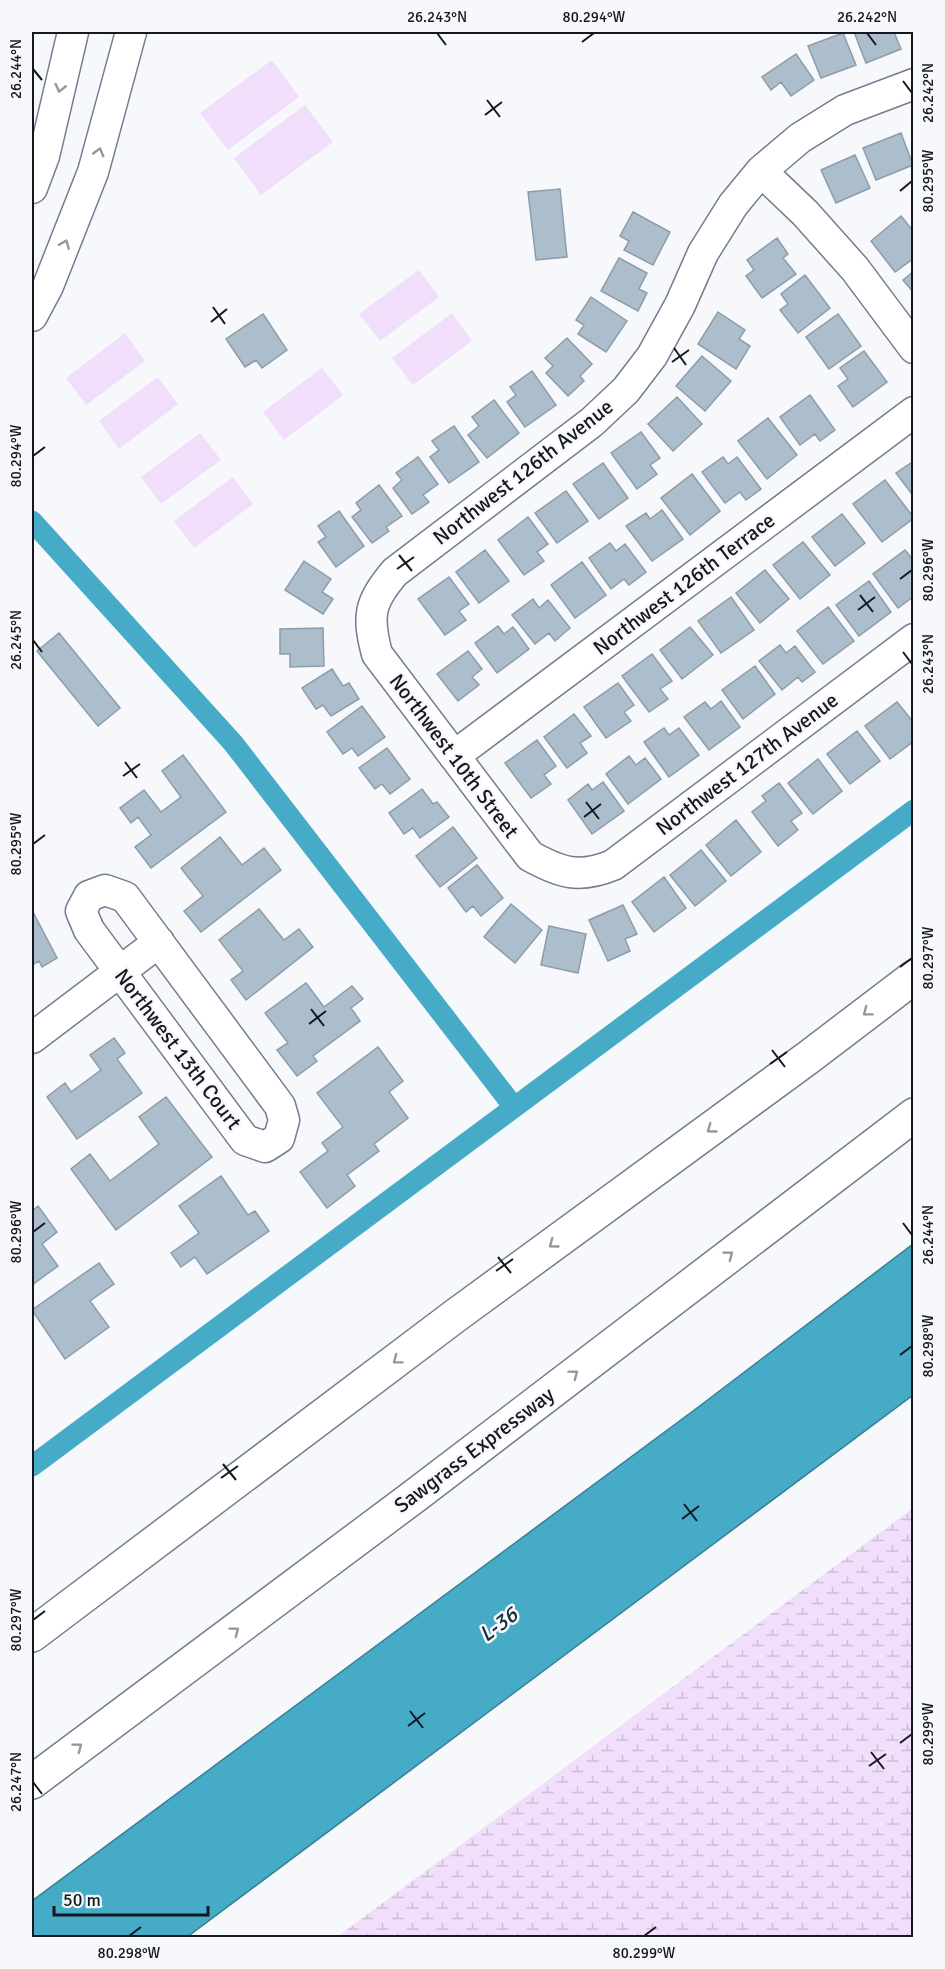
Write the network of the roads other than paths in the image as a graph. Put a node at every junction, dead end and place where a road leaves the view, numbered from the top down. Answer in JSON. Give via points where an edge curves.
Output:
{"nodes":[{"id":1,"x":73,"y":32,"type":"edge"},
{"id":2,"x":131,"y":32,"type":"edge"},
{"id":3,"x":914,"y":84,"type":"edge"},
{"id":4,"x":761,"y":171,"type":"junction"},
{"id":5,"x":32,"y":188,"type":"edge"},
{"id":6,"x":40,"y":283,"type":"edge"},
{"id":7,"x":32,"y":316,"type":"edge"},
{"id":8,"x":914,"y":348,"type":"edge"},
{"id":9,"x":914,"y":412,"type":"edge"},
{"id":10,"x":372,"y":608,"type":"joint"},
{"id":11,"x":914,"y":639,"type":"edge"},
{"id":12,"x":454,"y":756,"type":"junction"},
{"id":13,"x":574,"y":874,"type":"joint"},
{"id":14,"x":159,"y":942,"type":"junction"},
{"id":15,"x":120,"y":971,"type":"junction"},
{"id":16,"x":914,"y":977,"type":"edge"},
{"id":17,"x":32,"y":1038,"type":"edge"},
{"id":18,"x":914,"y":1115,"type":"edge"},
{"id":19,"x":32,"y":1635,"type":"edge"},
{"id":20,"x":32,"y":1782,"type":"edge"}],
"edges":[{"from":1,"to":5,"type":"street","one_way":true,"via":[[44,156]]},
{"from":6,"to":2,"type":"street","one_way":true,"via":[[93,172]]},
{"from":3,"to":4,"type":"street","name":"Northwest 126th Avenue","via":[[845,110],[800,138]]},
{"from":4,"to":8,"type":"street","via":[[855,269]]},
{"from":4,"to":10,"type":"street","name":"Northwest 126th Avenue","via":[[733,205],[703,253],[652,356],[626,390],[592,422],[394,572],[379,590]]},
{"from":6,"to":7,"type":"street"},
{"from":9,"to":12,"type":"street","name":"Northwest 126th Terrace"},
{"from":10,"to":12,"type":"street","name":"Northwest 10th Street","via":[[371,632],[377,654]]},
{"from":11,"to":13,"type":"street","name":"Northwest 127th Avenue","via":[[613,865]]},
{"from":12,"to":13,"type":"street","name":"Northwest 10th Street","via":[[530,856]]},
{"from":14,"to":15,"type":"street"},
{"from":14,"to":15,"type":"street","name":"Northwest 13th Court","via":[[125,897],[105,890],[89,896],[81,911],[89,930]]},
{"from":14,"to":15,"type":"street","name":"Northwest 13th Court","via":[[280,1106],[284,1120],[279,1138],[265,1147],[245,1140]]},
{"from":15,"to":17,"type":"street"},
{"from":16,"to":19,"type":"highway","one_way":true},
{"from":20,"to":18,"type":"highway","name":"Sawgrass Expressway","one_way":true}]}
